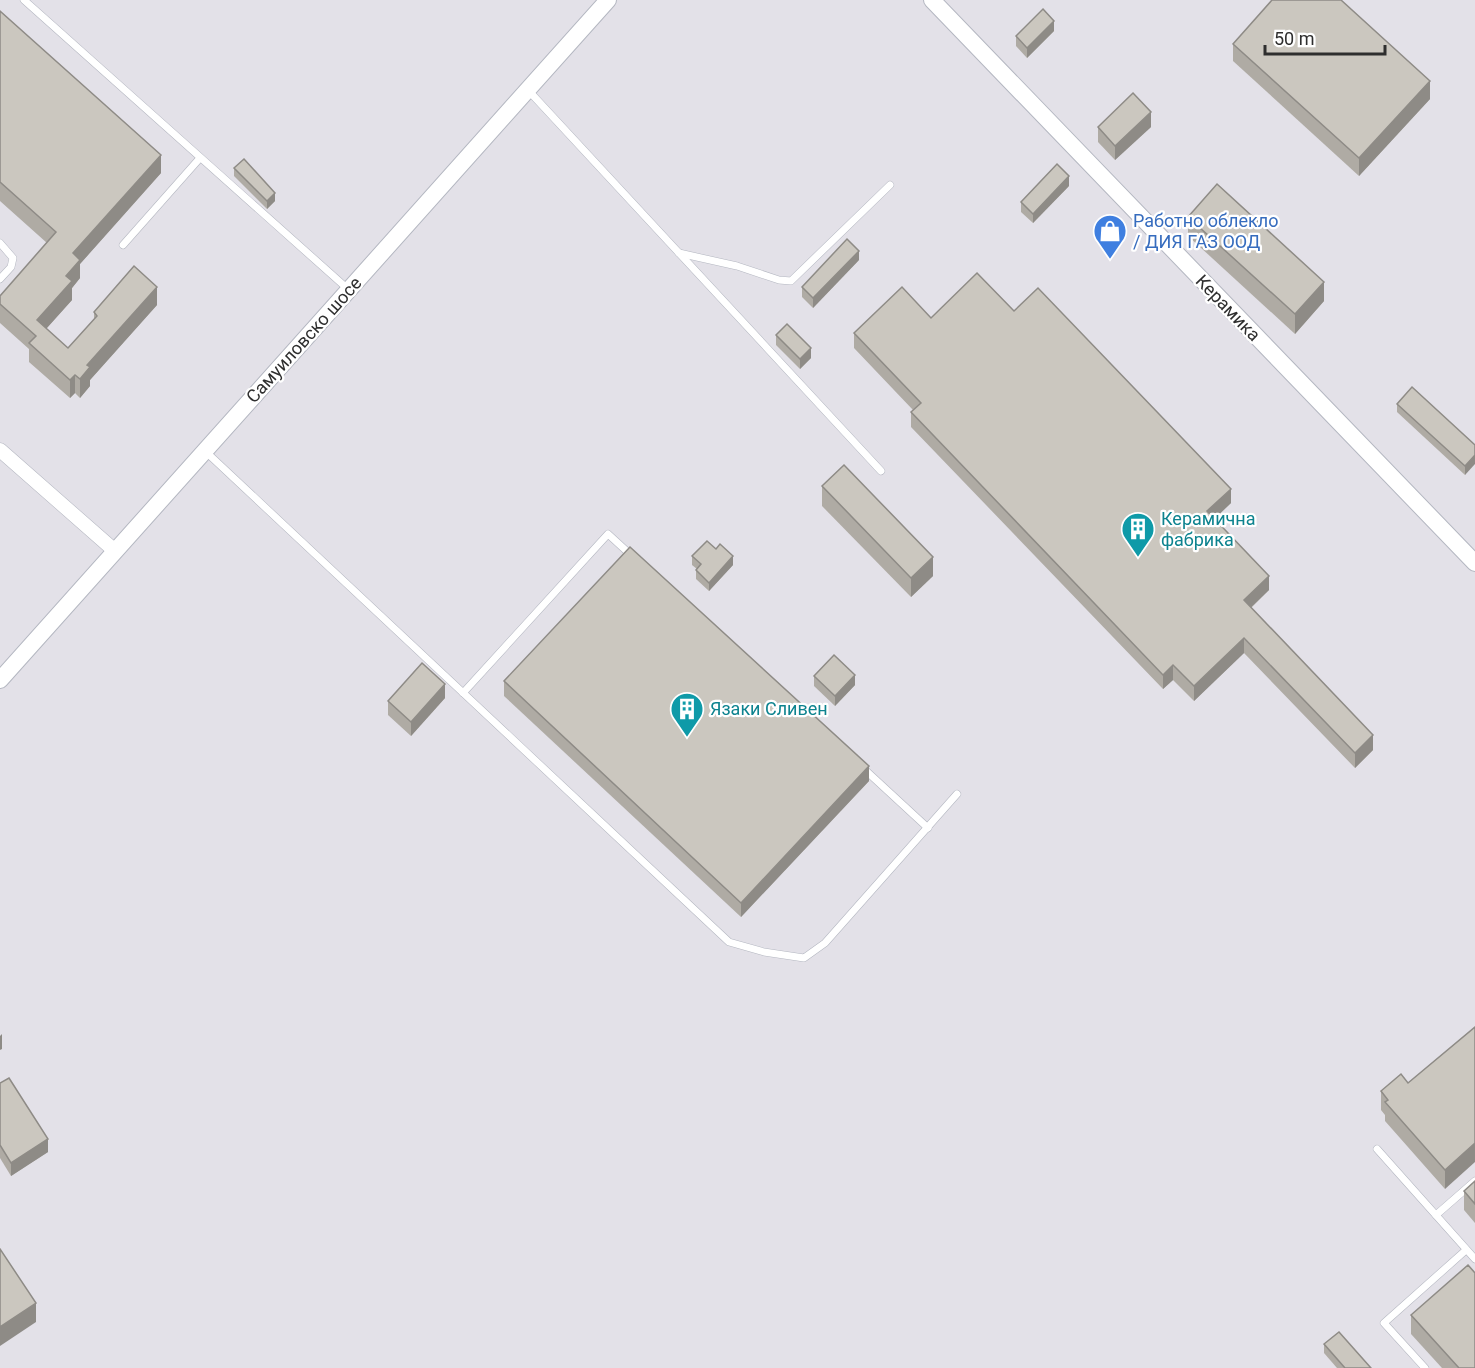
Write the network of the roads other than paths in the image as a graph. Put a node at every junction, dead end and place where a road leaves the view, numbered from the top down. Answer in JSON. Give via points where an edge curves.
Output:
{"nodes":[{"id":1,"x":24,"y":0,"type":"edge"},
{"id":2,"x":932,"y":0,"type":"edge"},
{"id":3,"x":599,"y":3,"type":"edge"},
{"id":4,"x":527,"y":90,"type":"junction"},
{"id":5,"x":201,"y":158,"type":"junction"},
{"id":6,"x":890,"y":185,"type":"dead end"},
{"id":7,"x":0,"y":243,"type":"edge"},
{"id":8,"x":123,"y":245,"type":"dead end"},
{"id":9,"x":679,"y":253,"type":"junction"},
{"id":10,"x":0,"y":279,"type":"edge"},
{"id":11,"x":349,"y":290,"type":"junction"},
{"id":12,"x":0,"y":450,"type":"edge"},
{"id":13,"x":205,"y":451,"type":"junction"},
{"id":14,"x":881,"y":471,"type":"dead end"},
{"id":15,"x":115,"y":551,"type":"junction"},
{"id":16,"x":1475,"y":563,"type":"edge"},
{"id":17,"x":642,"y":566,"type":"edge"},
{"id":18,"x":0,"y":680,"type":"edge"},
{"id":19,"x":463,"y":693,"type":"junction"},
{"id":20,"x":859,"y":764,"type":"edge"},
{"id":21,"x":957,"y":794,"type":"dead end"},
{"id":22,"x":928,"y":828,"type":"junction"},
{"id":23,"x":1377,"y":1149,"type":"dead end"},
{"id":24,"x":1475,"y":1181,"type":"edge"},
{"id":25,"x":1436,"y":1215,"type":"junction"},
{"id":26,"x":1466,"y":1250,"type":"junction"},
{"id":27,"x":1475,"y":1259,"type":"edge"},
{"id":28,"x":1425,"y":1368,"type":"edge"}],
"edges":[{"from":1,"to":5,"type":"lane"},
{"from":2,"to":16,"type":"street","name":"Керамика"},
{"from":3,"to":4,"type":"street","name":"Самуиловско шосе"},
{"from":4,"to":9,"type":"lane"},
{"from":4,"to":11,"type":"street","name":"Самуиловско шосе"},
{"from":5,"to":8,"type":"lane"},
{"from":5,"to":11,"type":"lane"},
{"from":6,"to":9,"type":"lane","via":[[791,281]]},
{"from":7,"to":10,"type":"lane","via":[[13,258],[11,267]]},
{"from":9,"to":14,"type":"lane"},
{"from":11,"to":13,"type":"street","name":"Самуиловско шосе"},
{"from":12,"to":15,"type":"street"},
{"from":13,"to":15,"type":"street","name":"Самуиловско шосе"},
{"from":13,"to":19,"type":"lane"},
{"from":15,"to":18,"type":"street","name":"Самуиловско шосе"},
{"from":17,"to":19,"type":"lane","via":[[608,534]]},
{"from":19,"to":22,"type":"lane","via":[[729,942],[804,958],[825,943]]},
{"from":20,"to":22,"type":"lane"},
{"from":21,"to":22,"type":"lane"},
{"from":23,"to":25,"type":"lane"},
{"from":24,"to":25,"type":"lane"},
{"from":25,"to":26,"type":"lane"},
{"from":26,"to":27,"type":"lane"},
{"from":26,"to":28,"type":"lane","via":[[1384,1323]]}]}
